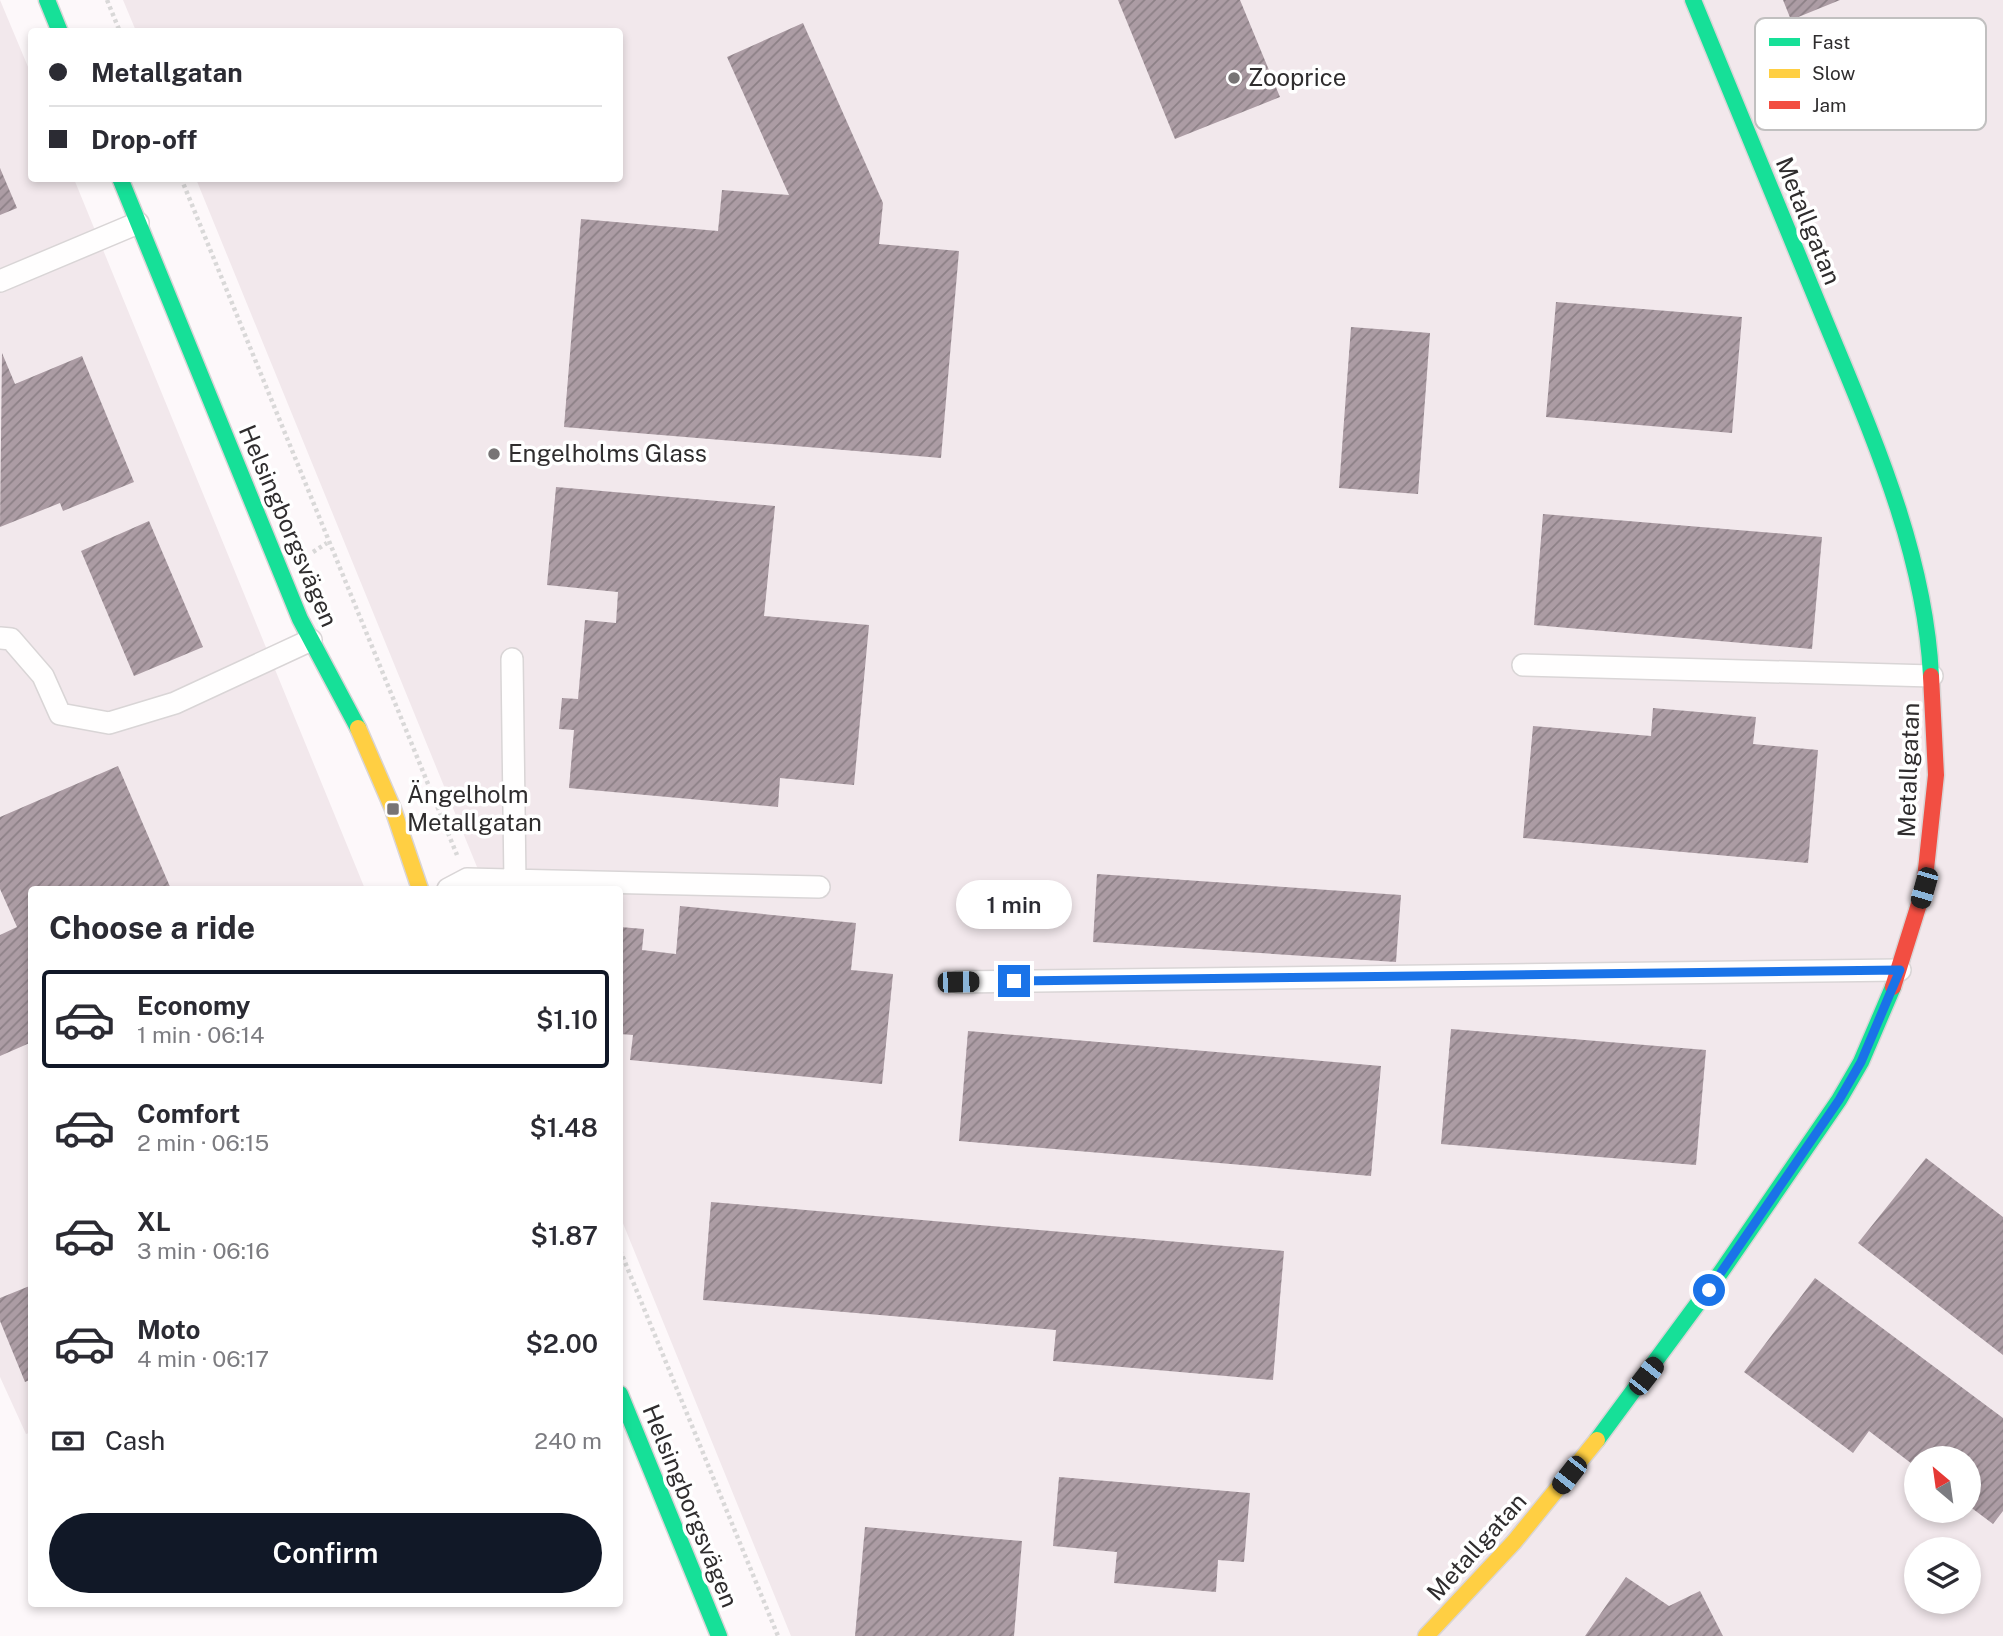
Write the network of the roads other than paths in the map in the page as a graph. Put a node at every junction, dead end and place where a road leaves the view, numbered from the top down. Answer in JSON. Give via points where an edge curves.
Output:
{"nodes":[{"id":1,"x":47,"y":0,"type":"edge"},
{"id":2,"x":1693,"y":0,"type":"edge"},
{"id":3,"x":58,"y":28,"type":"edge"},
{"id":4,"x":122,"y":182,"type":"edge"},
{"id":5,"x":138,"y":223,"type":"junction"},
{"id":6,"x":0,"y":281,"type":"edge"},
{"id":7,"x":0,"y":638,"type":"edge"},
{"id":8,"x":312,"y":640,"type":"junction"},
{"id":9,"x":512,"y":659,"type":"dead end"},
{"id":10,"x":1522,"y":665,"type":"dead end"},
{"id":11,"x":1932,"y":676,"type":"junction"},
{"id":12,"x":515,"y":883,"type":"junction"},
{"id":13,"x":458,"y":884,"type":"edge"},
{"id":14,"x":419,"y":886,"type":"edge"},
{"id":15,"x":818,"y":887,"type":"dead end"},
{"id":16,"x":1900,"y":970,"type":"junction"},
{"id":17,"x":958,"y":982,"type":"dead end"},
{"id":18,"x":623,"y":1401,"type":"edge"},
{"id":19,"x":719,"y":1636,"type":"edge"},
{"id":20,"x":1426,"y":1636,"type":"edge"}],
"edges":[{"from":1,"to":3,"type":"street"},
{"from":2,"to":11,"type":"street","name":"Metallgatan","via":[[1883,466],[1921,593]]},
{"from":4,"to":5,"type":"street","name":"Helsingborgsvägen"},
{"from":5,"to":6,"type":"lane"},
{"from":5,"to":8,"type":"street","name":"Helsingborgsvägen","via":[[280,573]]},
{"from":7,"to":8,"type":"lane","via":[[11,639],[43,676],[60,714],[109,723],[175,703]]},
{"from":8,"to":14,"type":"street","name":"Helsingborgsvägen","via":[[347,704],[393,809]]},
{"from":9,"to":12,"type":"lane"},
{"from":10,"to":11,"type":"lane"},
{"from":11,"to":16,"type":"street","name":"Metallgatan","via":[[1936,775],[1928,857],[1924,888]]},
{"from":12,"to":13,"type":"lane"},
{"from":12,"to":15,"type":"lane"},
{"from":16,"to":17,"type":"lane"},
{"from":16,"to":20,"type":"street","name":"Metallgatan","via":[[1861,1062],[1839,1100],[1678,1336],[1474,1590]]},
{"from":18,"to":19,"type":"street","name":"Helsingborgsvägen"}]}
